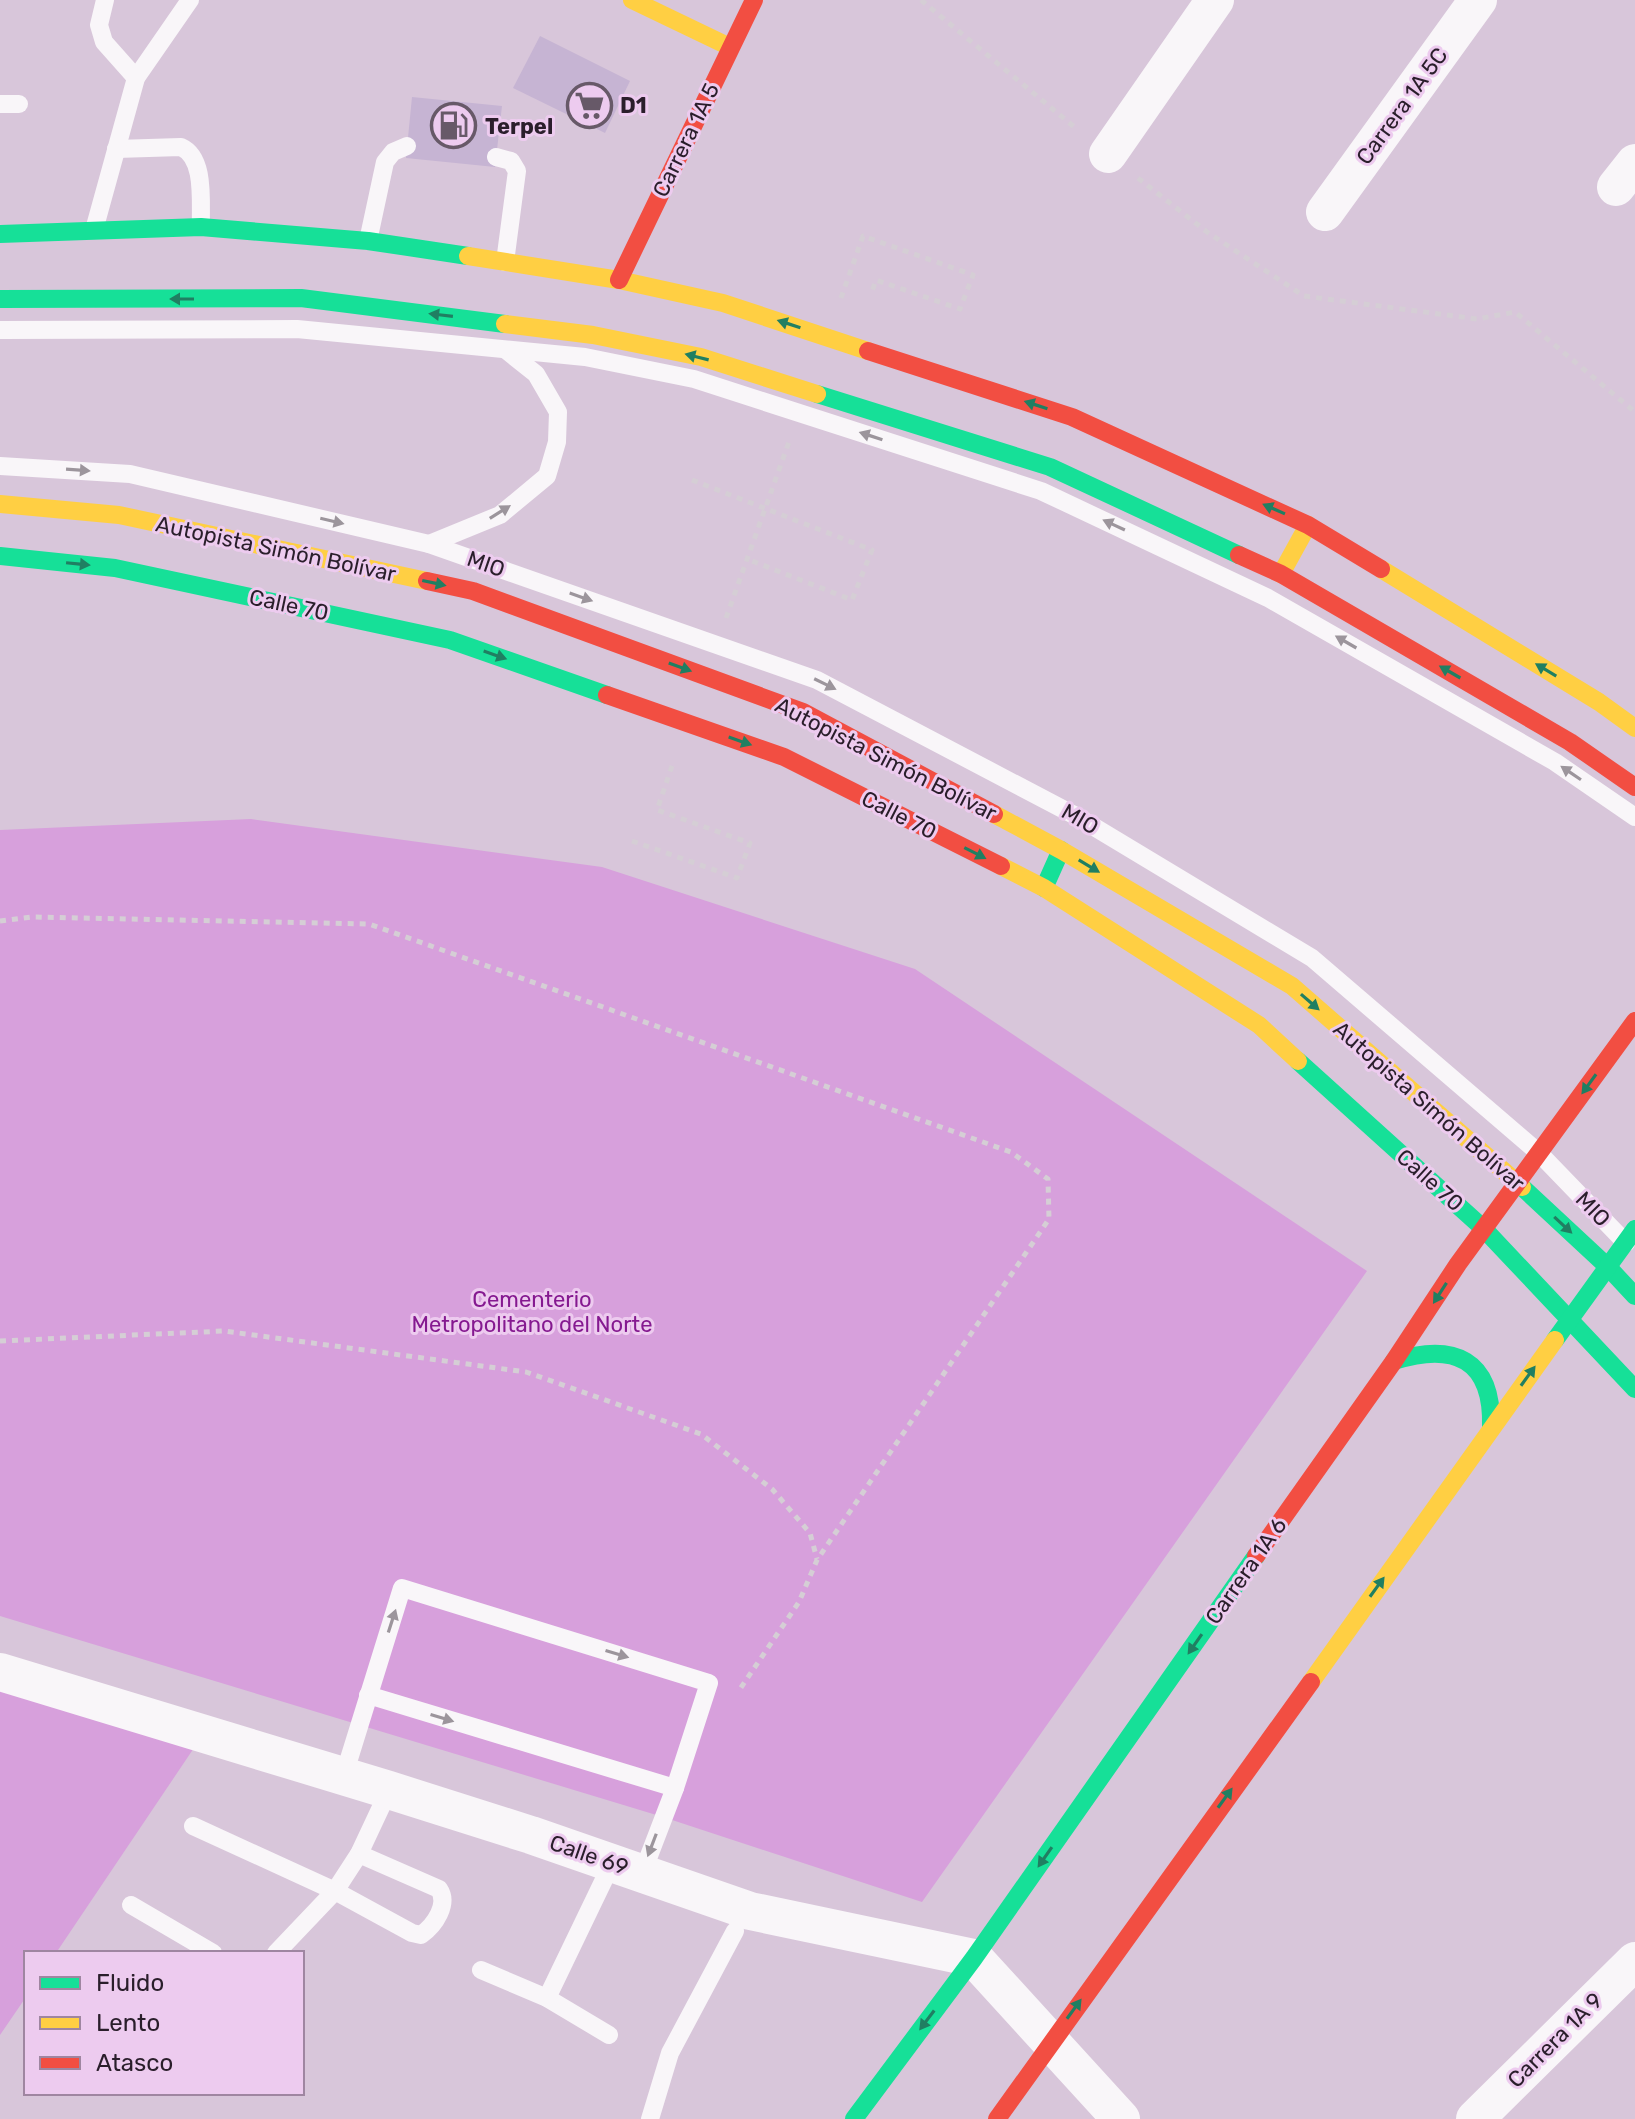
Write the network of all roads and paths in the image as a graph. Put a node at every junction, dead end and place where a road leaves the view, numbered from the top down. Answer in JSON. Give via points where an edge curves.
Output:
{"nodes":[{"id":1,"x":105,"y":0,"type":"edge"},
{"id":2,"x":190,"y":0,"type":"edge"},
{"id":3,"x":632,"y":0,"type":"edge"},
{"id":4,"x":754,"y":0,"type":"edge"},
{"id":5,"x":921,"y":0,"type":"edge"},
{"id":6,"x":1215,"y":0,"type":"edge"},
{"id":7,"x":1478,"y":0,"type":"edge"},
{"id":8,"x":730,"y":47,"type":"junction"},
{"id":9,"x":136,"y":78,"type":"junction"},
{"id":10,"x":407,"y":146,"type":"dead end"},
{"id":11,"x":116,"y":149,"type":"junction"},
{"id":12,"x":1108,"y":154,"type":"junction"},
{"id":13,"x":496,"y":157,"type":"dead end"},
{"id":14,"x":1325,"y":212,"type":"dead end"},
{"id":15,"x":201,"y":227,"type":"junction"},
{"id":16,"x":94,"y":230,"type":"junction"},
{"id":17,"x":0,"y":234,"type":"edge"},
{"id":18,"x":368,"y":241,"type":"junction"},
{"id":19,"x":505,"y":262,"type":"junction"},
{"id":20,"x":619,"y":280,"type":"junction"},
{"id":21,"x":871,"y":294,"type":"dead end"},
{"id":22,"x":0,"y":299,"type":"edge"},
{"id":23,"x":837,"y":310,"type":"dead end"},
{"id":24,"x":0,"y":330,"type":"edge"},
{"id":25,"x":505,"y":350,"type":"junction"},
{"id":26,"x":1635,"y":412,"type":"edge"},
{"id":27,"x":794,"y":427,"type":"dead end"},
{"id":28,"x":0,"y":466,"type":"edge"},
{"id":29,"x":692,"y":480,"type":"dead end"},
{"id":30,"x":0,"y":504,"type":"edge"},
{"id":31,"x":1308,"y":525,"type":"junction"},
{"id":32,"x":429,"y":544,"type":"junction"},
{"id":33,"x":0,"y":556,"type":"edge"},
{"id":34,"x":747,"y":559,"type":"junction"},
{"id":35,"x":1281,"y":574,"type":"junction"},
{"id":36,"x":725,"y":618,"type":"dead end"},
{"id":37,"x":1635,"y":728,"type":"edge"},
{"id":38,"x":678,"y":751,"type":"dead end"},
{"id":39,"x":1635,"y":787,"type":"edge"},
{"id":40,"x":1635,"y":817,"type":"edge"},
{"id":41,"x":632,"y":841,"type":"dead end"},
{"id":42,"x":1061,"y":850,"type":"junction"},
{"id":43,"x":1044,"y":888,"type":"junction"},
{"id":44,"x":0,"y":921,"type":"edge"},
{"id":45,"x":1635,"y":1021,"type":"edge"},
{"id":46,"x":1539,"y":1153,"type":"junction"},
{"id":47,"x":1517,"y":1183,"type":"junction"},
{"id":48,"x":1484,"y":1229,"type":"junction"},
{"id":49,"x":1632,"y":1241,"type":"edge"},
{"id":50,"x":1608,"y":1267,"type":"junction"},
{"id":51,"x":1635,"y":1296,"type":"edge"},
{"id":52,"x":1570,"y":1318,"type":"junction"},
{"id":53,"x":0,"y":1341,"type":"edge"},
{"id":54,"x":1394,"y":1361,"type":"junction"},
{"id":55,"x":1635,"y":1389,"type":"edge"},
{"id":56,"x":1491,"y":1427,"type":"junction"},
{"id":57,"x":0,"y":1672,"type":"edge"},
{"id":58,"x":368,"y":1695,"type":"junction"},
{"id":59,"x":344,"y":1775,"type":"junction"},
{"id":60,"x":675,"y":1788,"type":"junction"},
{"id":61,"x":389,"y":1790,"type":"junction"},
{"id":62,"x":193,"y":1826,"type":"dead end"},
{"id":63,"x":359,"y":1854,"type":"junction"},
{"id":64,"x":627,"y":1868,"type":"junction"},
{"id":65,"x":335,"y":1891,"type":"junction"},
{"id":66,"x":131,"y":1905,"type":"dead end"},
{"id":67,"x":743,"y":1921,"type":"junction"},
{"id":68,"x":210,"y":1951,"type":"edge"},
{"id":69,"x":278,"y":1951,"type":"edge"},
{"id":70,"x":974,"y":1958,"type":"junction"},
{"id":71,"x":1635,"y":1961,"type":"edge"},
{"id":72,"x":481,"y":1970,"type":"dead end"},
{"id":73,"x":547,"y":1998,"type":"junction"},
{"id":74,"x":609,"y":2035,"type":"dead end"},
{"id":75,"x":1051,"y":2040,"type":"junction"},
{"id":76,"x":650,"y":2119,"type":"edge"},
{"id":77,"x":854,"y":2119,"type":"edge"},
{"id":78,"x":997,"y":2119,"type":"edge"},
{"id":79,"x":1121,"y":2119,"type":"edge"},
{"id":80,"x":1475,"y":2119,"type":"edge"}],
"edges":[{"from":1,"to":9,"type":"lane","via":[[99,25],[104,42]]},
{"from":2,"to":9,"type":"lane"},
{"from":3,"to":8,"type":"main road"},
{"from":4,"to":8,"type":"main road","name":"Carrera 1A 5"},
{"from":5,"to":12,"type":"path"},
{"from":6,"to":12,"type":"street"},
{"from":7,"to":14,"type":"street","name":"Carrera 1A 5C"},
{"from":8,"to":20,"type":"main road","name":"Carrera 1A 5"},
{"from":9,"to":11,"type":"lane"},
{"from":10,"to":18,"type":"lane","via":[[385,162]]},
{"from":11,"to":15,"type":"lane","via":[[190,151],[198,167]]},
{"from":11,"to":16,"type":"lane"},
{"from":12,"to":26,"type":"path","via":[[1207,232],[1304,296],[1477,319],[1515,312]]},
{"from":13,"to":19,"type":"lane","via":[[511,161],[517,171]]},
{"from":15,"to":16,"type":"main road"},
{"from":15,"to":18,"type":"main road"},
{"from":16,"to":17,"type":"main road"},
{"from":18,"to":19,"type":"main road"},
{"from":19,"to":20,"type":"main road"},
{"from":31,"to":20,"type":"main road","one_way":true,"via":[[1072,417],[723,303]]},
{"from":21,"to":23,"type":"path","via":[[876,280],[960,309],[973,275],[863,236]]},
{"from":35,"to":22,"type":"main road","one_way":true,"via":[[1050,467],[701,357],[593,335],[301,298]]},
{"from":24,"to":25,"type":"lane","via":[[297,329]]},
{"from":32,"to":25,"type":"lane","name":"MIO","one_way":true,"via":[[500,515],[547,476],[557,442],[558,412],[536,374]]},
{"from":40,"to":25,"type":"lane","one_way":true,"via":[[1555,762],[1268,598],[1041,491],[694,379],[585,357]]},
{"from":27,"to":34,"type":"path"},
{"from":28,"to":32,"type":"lane","name":"MIO","one_way":true,"via":[[130,474]]},
{"from":29,"to":34,"type":"path","via":[[872,550],[852,600]]},
{"from":30,"to":42,"type":"main road","name":"Autopista Simón Bolívar","one_way":true,"via":[[119,515],[473,591],[803,712]]},
{"from":31,"to":35,"type":"main road"},
{"from":37,"to":31,"type":"main road","one_way":true},
{"from":32,"to":46,"type":"lane","name":"MIO","one_way":true,"via":[[817,680],[1076,816],[1312,958]]},
{"from":33,"to":43,"type":"main road","name":"Calle 70","one_way":true,"via":[[115,568],[450,640],[784,757]]},
{"from":34,"to":36,"type":"path"},
{"from":39,"to":35,"type":"main road","one_way":true,"via":[[1570,742]]},
{"from":38,"to":41,"type":"path","via":[[657,810],[750,843],[737,878]]},
{"from":42,"to":43,"type":"main road"},
{"from":42,"to":47,"type":"main road","name":"Autopista Simón Bolívar","one_way":true,"via":[[1292,986]]},
{"from":43,"to":48,"type":"main road","name":"Calle 70","via":[[1259,1025]]},
{"from":44,"to":53,"type":"path","via":[[31,917],[369,924],[1011,1152],[1048,1179],[1049,1219],[817,1560],[810,1533],[772,1489],[701,1434],[526,1372],[224,1331]]},
{"from":45,"to":46,"type":"main road","name":"Carrera 1A 6","one_way":true},
{"from":46,"to":47,"type":"main road","name":"Carrera 1A 6"},
{"from":46,"to":49,"type":"lane","name":"MIO"},
{"from":47,"to":48,"type":"main road","name":"Carrera 1A 6"},
{"from":47,"to":50,"type":"main road","name":"Autopista Simón Bolívar","one_way":true},
{"from":48,"to":52,"type":"main road","name":"Calle 70"},
{"from":48,"to":54,"type":"main road","name":"Carrera 1A 6","one_way":true},
{"from":49,"to":50,"type":"main road"},
{"from":50,"to":51,"type":"main road","name":"Autopista Simón Bolívar"},
{"from":50,"to":52,"type":"main road"},
{"from":52,"to":55,"type":"main road","name":"Calle 70"},
{"from":56,"to":52,"type":"main road","one_way":true},
{"from":54,"to":56,"type":"main road","via":[[1436,1351],[1469,1363],[1489,1391]]},
{"from":54,"to":70,"type":"main road","name":"Carrera 1A 6","one_way":true},
{"from":75,"to":56,"type":"main road","one_way":true},
{"from":57,"to":59,"type":"street","name":"Calle 69"},
{"from":58,"to":59,"type":"lane"},
{"from":58,"to":60,"type":"lane","one_way":true},
{"from":58,"to":60,"type":"lane","one_way":true,"via":[[402,1588],[417,1592],[709,1683]]},
{"from":59,"to":61,"type":"street","name":"Calle 69"},
{"from":60,"to":64,"type":"lane","one_way":true},
{"from":61,"to":63,"type":"lane"},
{"from":61,"to":64,"type":"street","name":"Calle 69"},
{"from":62,"to":65,"type":"lane"},
{"from":63,"to":65,"type":"lane"},
{"from":63,"to":65,"type":"lane","via":[[439,1889],[444,1903],[430,1929],[412,1933]]},
{"from":64,"to":67,"type":"street","name":"Calle 69"},
{"from":64,"to":73,"type":"lane"},
{"from":65,"to":69,"type":"lane"},
{"from":66,"to":68,"type":"lane"},
{"from":67,"to":70,"type":"street","name":"Calle 69"},
{"from":67,"to":76,"type":"lane","via":[[670,2053]]},
{"from":70,"to":75,"type":"street"},
{"from":70,"to":77,"type":"main road","name":"Carrera 1A 6","one_way":true},
{"from":71,"to":80,"type":"street","name":"Carrera 1A 9"},
{"from":72,"to":73,"type":"lane"},
{"from":73,"to":74,"type":"lane"},
{"from":75,"to":78,"type":"main road"},
{"from":75,"to":79,"type":"street"}]}
